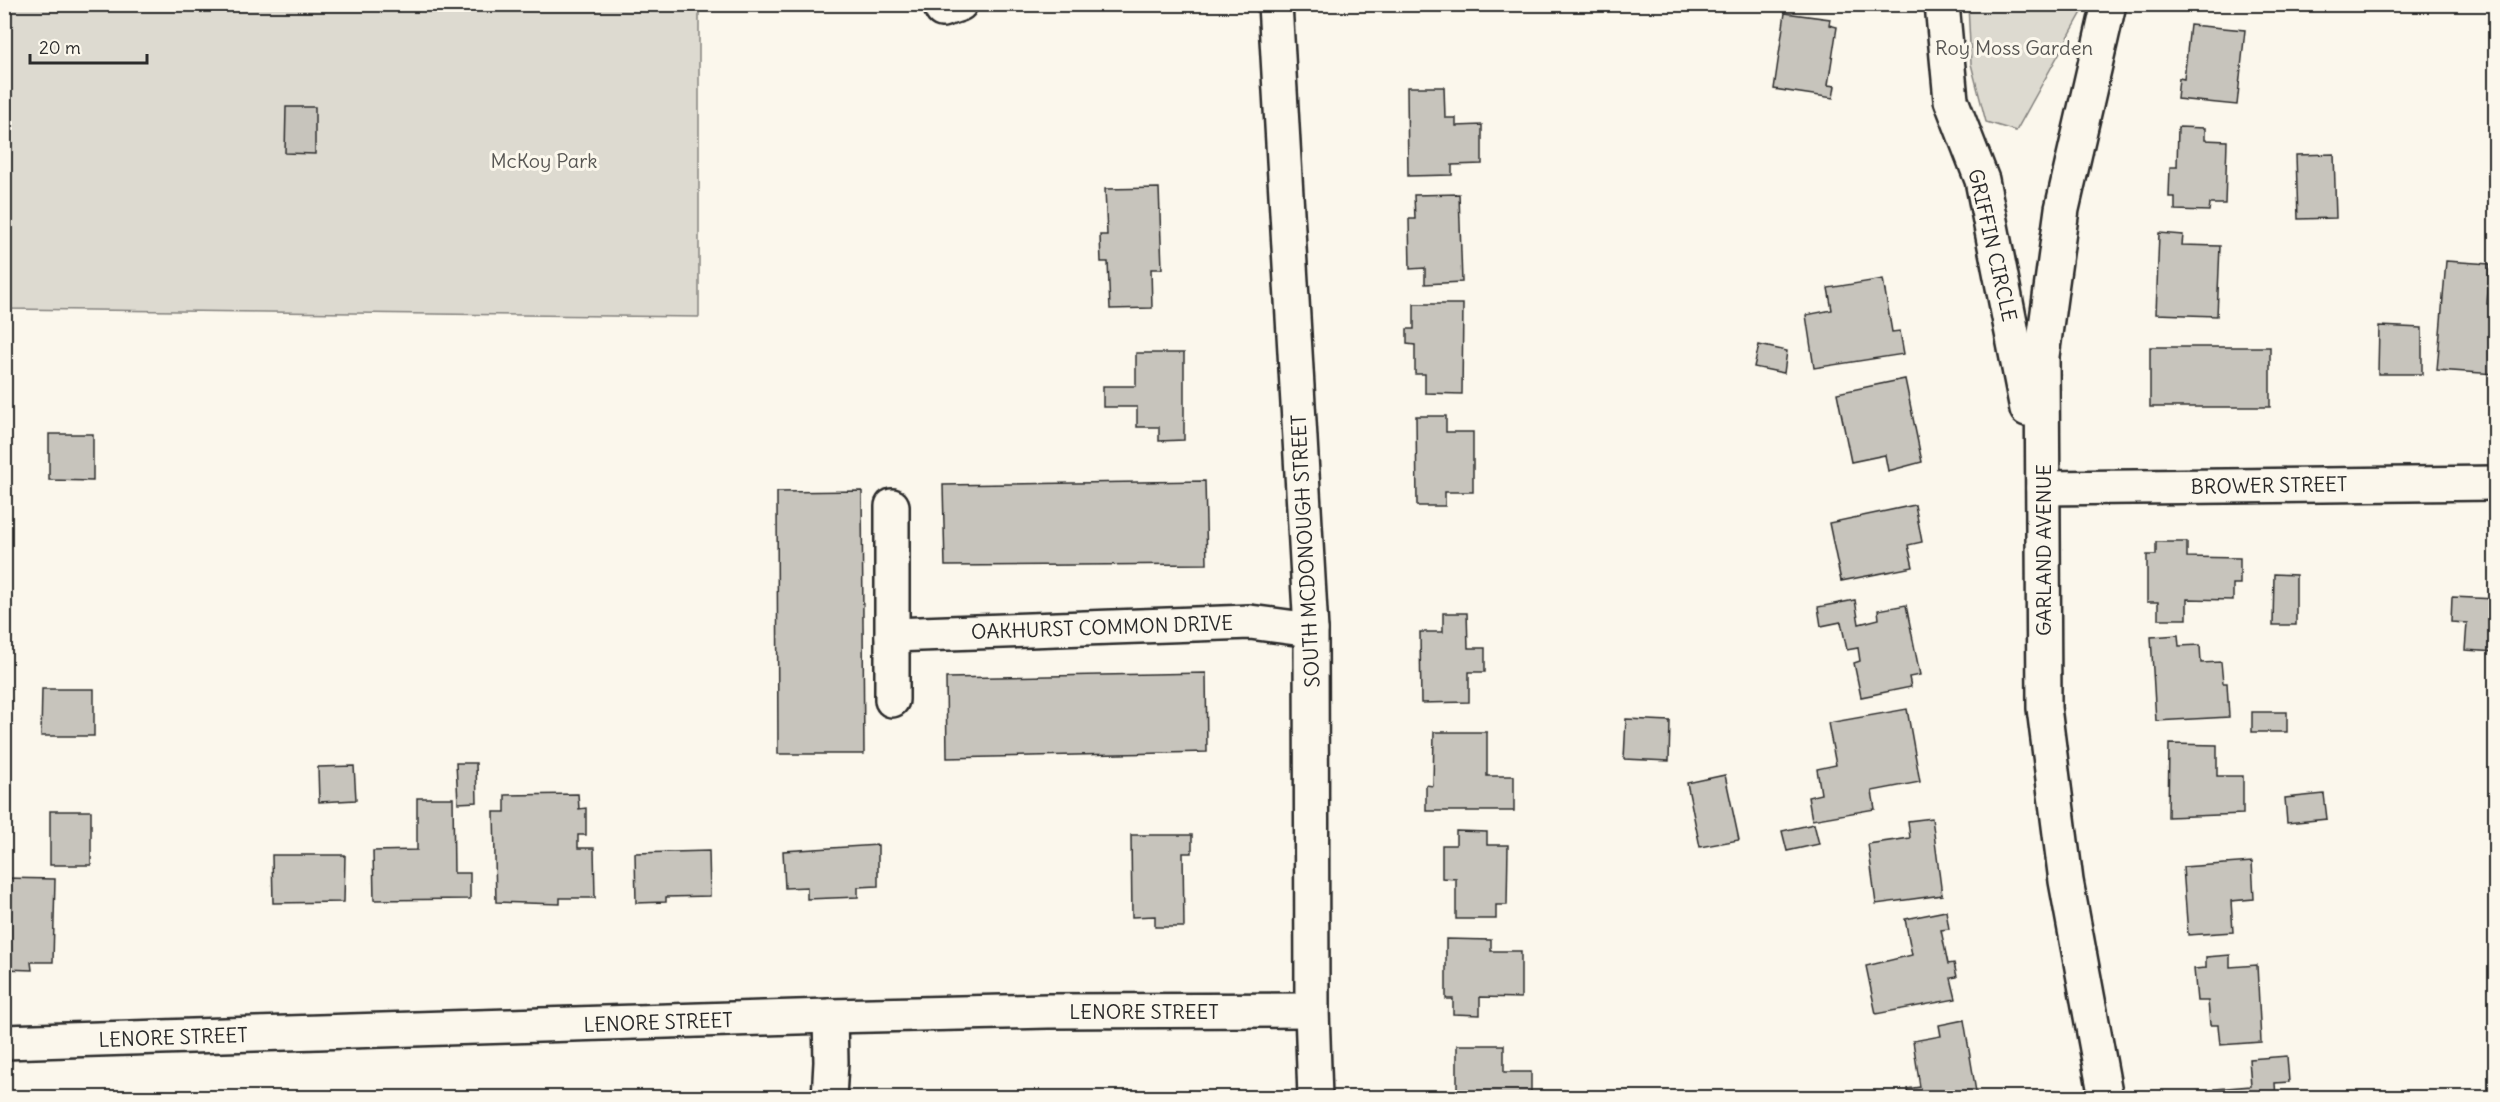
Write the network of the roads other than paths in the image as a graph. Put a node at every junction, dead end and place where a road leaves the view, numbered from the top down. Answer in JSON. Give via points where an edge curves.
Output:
{"nodes":[{"id":1,"x":1275,"y":4,"type":"edge"},
{"id":2,"x":1942,"y":4,"type":"edge"},
{"id":3,"x":2109,"y":4,"type":"edge"},
{"id":4,"x":2496,"y":483,"type":"edge"},
{"id":5,"x":2043,"y":488,"type":"junction"},
{"id":6,"x":892,"y":506,"type":"dead end"},
{"id":7,"x":1311,"y":630,"type":"junction"},
{"id":8,"x":892,"y":635,"type":"junction"},
{"id":9,"x":892,"y":700,"type":"dead end"},
{"id":10,"x":1312,"y":1010,"type":"junction"},
{"id":11,"x":830,"y":1016,"type":"junction"},
{"id":12,"x":4,"y":1042,"type":"edge"},
{"id":13,"x":829,"y":1098,"type":"edge"},
{"id":14,"x":1315,"y":1098,"type":"edge"},
{"id":15,"x":2106,"y":1098,"type":"edge"}],
"edges":[{"from":1,"to":7,"type":"street","name":"SOUTH MCDONOUGH STREET"},
{"from":2,"to":5,"type":"street","name":"GRIFFIN CIRCLE","via":[[1951,100],[1982,180]]},
{"from":3,"to":5,"type":"street","name":"GARLAND AVENUE","via":[[2062,209],[2043,344]]},
{"from":4,"to":5,"type":"street","name":"BROWER STREET"},
{"from":5,"to":15,"type":"street","name":"GARLAND AVENUE","via":[[2044,708],[2067,881]]},
{"from":6,"to":8,"type":"street"},
{"from":7,"to":8,"type":"street","name":"OAKHURST COMMON DRIVE","via":[[1250,622]]},
{"from":7,"to":10,"type":"street","name":"SOUTH MCDONOUGH STREET"},
{"from":8,"to":9,"type":"street"},
{"from":10,"to":11,"type":"street","name":"LENORE STREET"},
{"from":10,"to":14,"type":"street","name":"SOUTH MCDONOUGH STREET"},
{"from":11,"to":12,"type":"street","name":"LENORE STREET"},
{"from":11,"to":13,"type":"street"}]}
